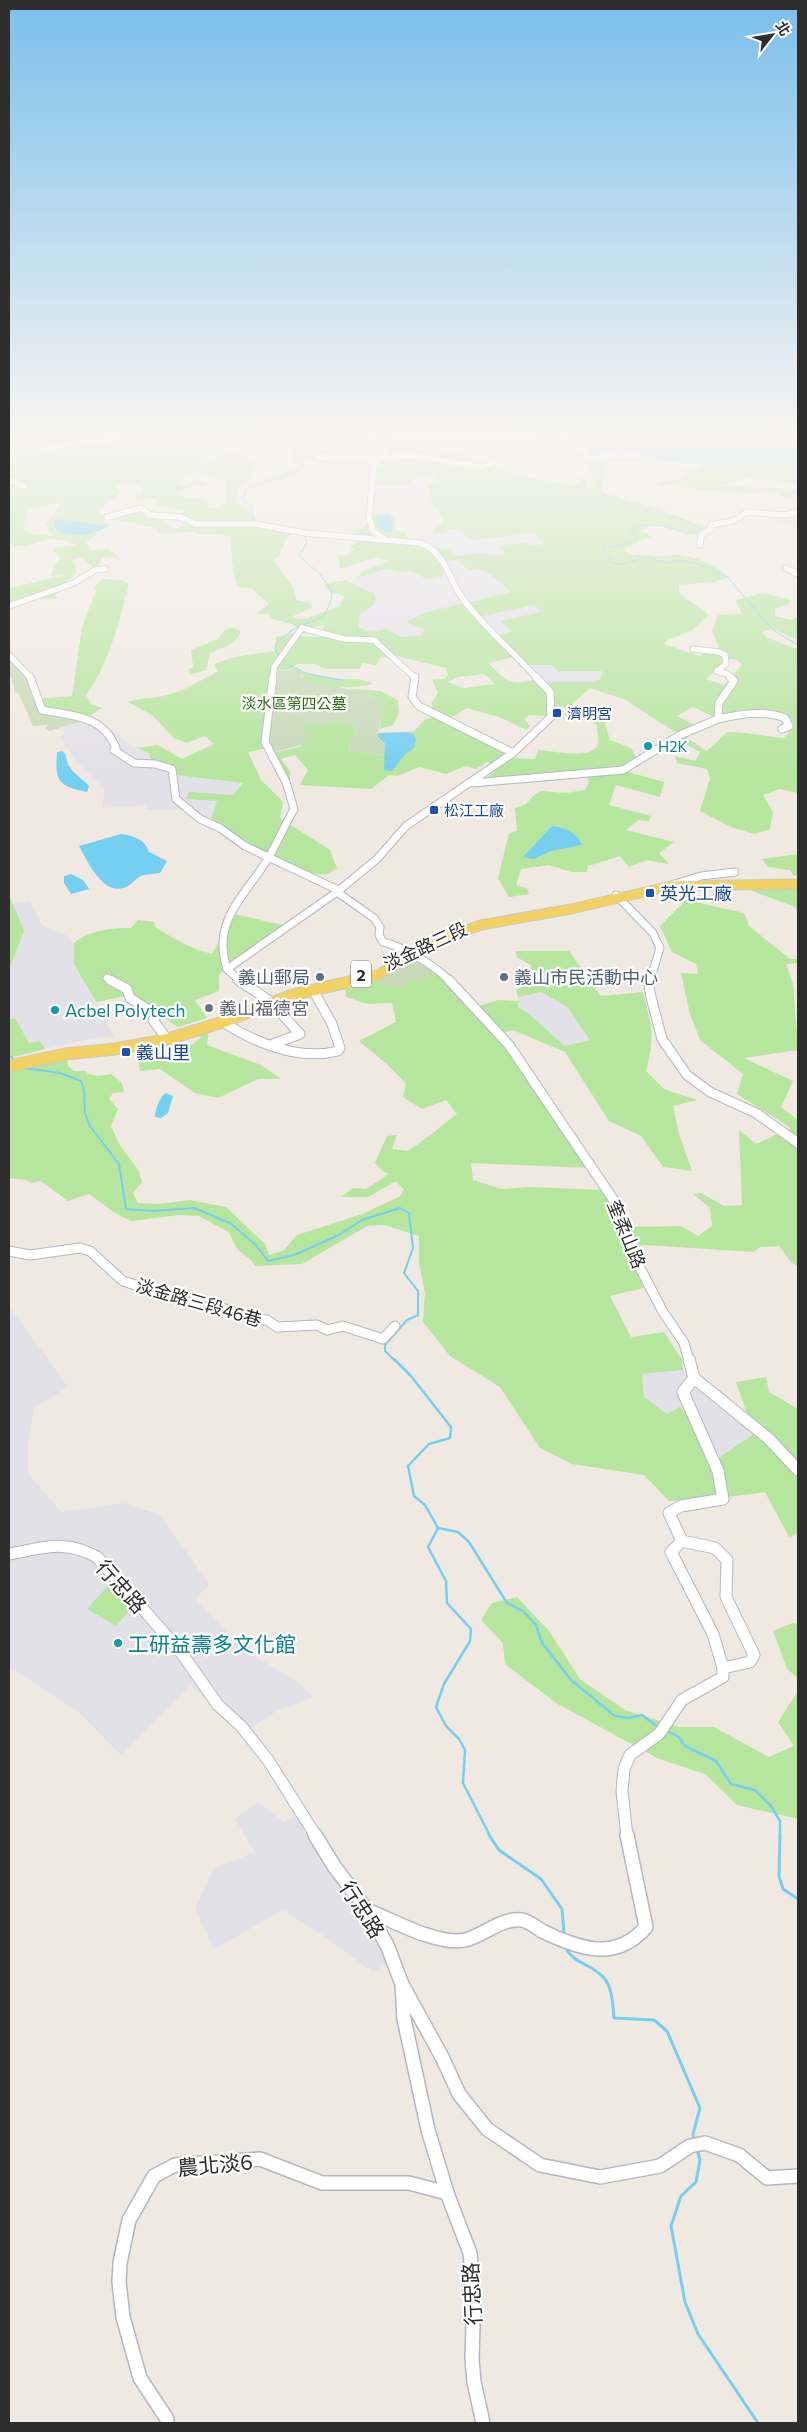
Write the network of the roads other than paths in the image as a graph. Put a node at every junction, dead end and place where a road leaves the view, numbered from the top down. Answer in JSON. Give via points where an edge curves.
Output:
{"nodes":[{"id":1,"x":431,"y":548,"type":"edge"},
{"id":2,"x":786,"y":568,"type":"dead end"},
{"id":3,"x":105,"y":569,"type":"dead end"},
{"id":4,"x":798,"y":574,"type":"edge"},
{"id":5,"x":9,"y":606,"type":"edge"},
{"id":6,"x":693,"y":650,"type":"dead end"},
{"id":7,"x":9,"y":655,"type":"edge"},
{"id":8,"x":718,"y":719,"type":"junction"},
{"id":9,"x":782,"y":729,"type":"dead end"},
{"id":10,"x":513,"y":753,"type":"junction"},
{"id":11,"x":472,"y":783,"type":"junction"},
{"id":12,"x":268,"y":858,"type":"junction"},
{"id":13,"x":735,"y":872,"type":"dead end"},
{"id":14,"x":687,"y":879,"type":"junction"},
{"id":15,"x":797,"y":883,"type":"edge"},
{"id":16,"x":671,"y":886,"type":"junction"},
{"id":17,"x":337,"y":891,"type":"junction"},
{"id":18,"x":618,"y":896,"type":"junction"},
{"id":19,"x":412,"y":956,"type":"junction"},
{"id":20,"x":227,"y":969,"type":"junction"},
{"id":21,"x":107,"y":978,"type":"dead end"},
{"id":22,"x":313,"y":990,"type":"junction"},
{"id":23,"x":268,"y":1000,"type":"junction"},
{"id":24,"x":223,"y":1022,"type":"junction"},
{"id":25,"x":164,"y":1035,"type":"junction"},
{"id":26,"x":273,"y":1044,"type":"junction"},
{"id":27,"x":31,"y":1058,"type":"junction"},
{"id":28,"x":9,"y":1061,"type":"edge"},
{"id":29,"x":9,"y":1066,"type":"edge"},
{"id":30,"x":798,"y":1143,"type":"edge"},
{"id":31,"x":9,"y":1251,"type":"edge"},
{"id":32,"x":395,"y":1326,"type":"dead end"},
{"id":33,"x":694,"y":1378,"type":"junction"},
{"id":34,"x":798,"y":1470,"type":"edge"},
{"id":35,"x":682,"y":1541,"type":"junction"},
{"id":36,"x":9,"y":1554,"type":"edge"},
{"id":37,"x":723,"y":1668,"type":"junction"},
{"id":38,"x":367,"y":1910,"type":"junction"},
{"id":39,"x":402,"y":1984,"type":"junction"},
{"id":40,"x":798,"y":2176,"type":"edge"},
{"id":41,"x":447,"y":2193,"type":"junction"},
{"id":42,"x":167,"y":2423,"type":"edge"},
{"id":43,"x":483,"y":2423,"type":"edge"}],
"edges":[{"from":1,"to":10,"type":"street","via":[[446,566],[462,598],[550,692],[551,717]]},
{"from":2,"to":4,"type":"street"},
{"from":3,"to":5,"type":"street","via":[[95,570],[74,583]]},
{"from":6,"to":8,"type":"street","via":[[725,655],[726,664],[717,671],[734,681],[720,702]]},
{"from":7,"to":12,"type":"street","name":"奎柔山路","via":[[33,680],[42,710],[92,719],[112,738],[114,750],[134,763],[168,766],[172,769],[176,799],[180,804],[200,820],[220,828]]},
{"from":8,"to":9,"type":"street","via":[[744,713],[778,714],[789,726]]},
{"from":8,"to":11,"type":"street","via":[[698,726],[622,770]]},
{"from":10,"to":11,"type":"street"},
{"from":10,"to":12,"type":"street","via":[[419,706],[412,697],[415,677],[374,640],[344,639],[320,630],[302,628],[274,667],[268,704],[265,742],[286,782],[294,809]]},
{"from":11,"to":17,"type":"street","via":[[406,826],[377,859]]},
{"from":12,"to":17,"type":"street","name":"奎柔山路"},
{"from":12,"to":20,"type":"street","via":[[227,920],[219,945]]},
{"from":13,"to":14,"type":"street"},
{"from":14,"to":15,"type":"main road","name":"淡金路三段","number":"2"},
{"from":14,"to":16,"type":"street"},
{"from":14,"to":18,"type":"main road","name":"淡金路三段","number":"2"},
{"from":15,"to":16,"type":"main road","name":"淡金路三段","number":"2"},
{"from":16,"to":18,"type":"main road","name":"淡金路三段","number":"2"},
{"from":17,"to":19,"type":"street","name":"奎柔山路","via":[[374,918],[383,942],[402,947]]},
{"from":17,"to":20,"type":"street"},
{"from":18,"to":19,"type":"main road","name":"淡金路三段","number":"2","via":[[481,925],[450,936]]},
{"from":18,"to":30,"type":"street","via":[[653,933],[660,948],[649,986],[651,997],[662,1039],[687,1075],[710,1092],[756,1113]]},
{"from":19,"to":22,"type":"main road","name":"淡金路三段","number":"2","via":[[377,975]]},
{"from":19,"to":23,"type":"main road","name":"淡金路三段","number":"2","via":[[346,978],[300,987]]},
{"from":19,"to":33,"type":"street","name":"奎柔山路","via":[[441,972],[498,1031],[608,1190],[617,1205],[637,1262],[663,1312],[684,1343]]},
{"from":20,"to":23,"type":"street","via":[[244,985]]},
{"from":21,"to":25,"type":"street","via":[[127,989],[130,998],[157,1015],[153,1020]]},
{"from":22,"to":23,"type":"main road","name":"淡金路三段","number":"2"},
{"from":22,"to":26,"type":"street","via":[[332,1024],[340,1048],[338,1051],[305,1054]]},
{"from":23,"to":24,"type":"main road","name":"淡金路三段","number":"2"},
{"from":23,"to":25,"type":"main road","name":"淡金路三段","number":"2"},
{"from":23,"to":26,"type":"street","via":[[300,1034]]},
{"from":24,"to":26,"type":"street"},
{"from":24,"to":27,"type":"main road","name":"淡金路三段","number":"2","via":[[157,1042]]},
{"from":25,"to":27,"type":"main road","name":"淡金路三段","number":"2","via":[[74,1047]]},
{"from":27,"to":28,"type":"main road","number":"2"},
{"from":27,"to":29,"type":"main road","number":"2"},
{"from":31,"to":32,"type":"street","name":"淡金路三段46巷","via":[[35,1256],[76,1246],[84,1248],[124,1281],[203,1307],[226,1308],[244,1317],[266,1320],[277,1327],[316,1326],[327,1330],[343,1326],[383,1338]]},
{"from":33,"to":34,"type":"street","via":[[769,1439]]},
{"from":33,"to":35,"type":"street","via":[[683,1392],[687,1410],[709,1445],[723,1488],[723,1499],[679,1506],[669,1513]]},
{"from":35,"to":37,"type":"street","via":[[671,1552],[713,1634]]},
{"from":35,"to":37,"type":"street","via":[[715,1548],[727,1560],[726,1598],[754,1655],[750,1662]]},
{"from":36,"to":38,"type":"street","name":"行忠路","via":[[59,1544],[74,1545],[97,1556],[180,1651],[218,1705],[241,1726],[268,1760],[334,1866]]},
{"from":37,"to":38,"type":"street","via":[[723,1676],[682,1700],[662,1730],[630,1755],[624,1769],[622,1791],[628,1844],[646,1927],[638,1940],[605,1950],[586,1948],[518,1920],[463,1941],[449,1940]]},
{"from":38,"to":39,"type":"street","name":"行忠路","via":[[387,1945]]},
{"from":39,"to":40,"type":"street","via":[[459,2094],[487,2129],[540,2165],[600,2176],[660,2166],[690,2146],[705,2143],[738,2155],[767,2178]]},
{"from":39,"to":41,"type":"street","name":"行忠路","via":[[410,2054]]},
{"from":41,"to":42,"type":"street","name":"農北淡6","number":"農北淡6","via":[[409,2183],[322,2183],[260,2159],[175,2164],[154,2176],[129,2220],[119,2282],[123,2317],[140,2378]]},
{"from":41,"to":43,"type":"street","name":"行忠路","via":[[470,2253],[474,2294],[472,2359]]}]}
